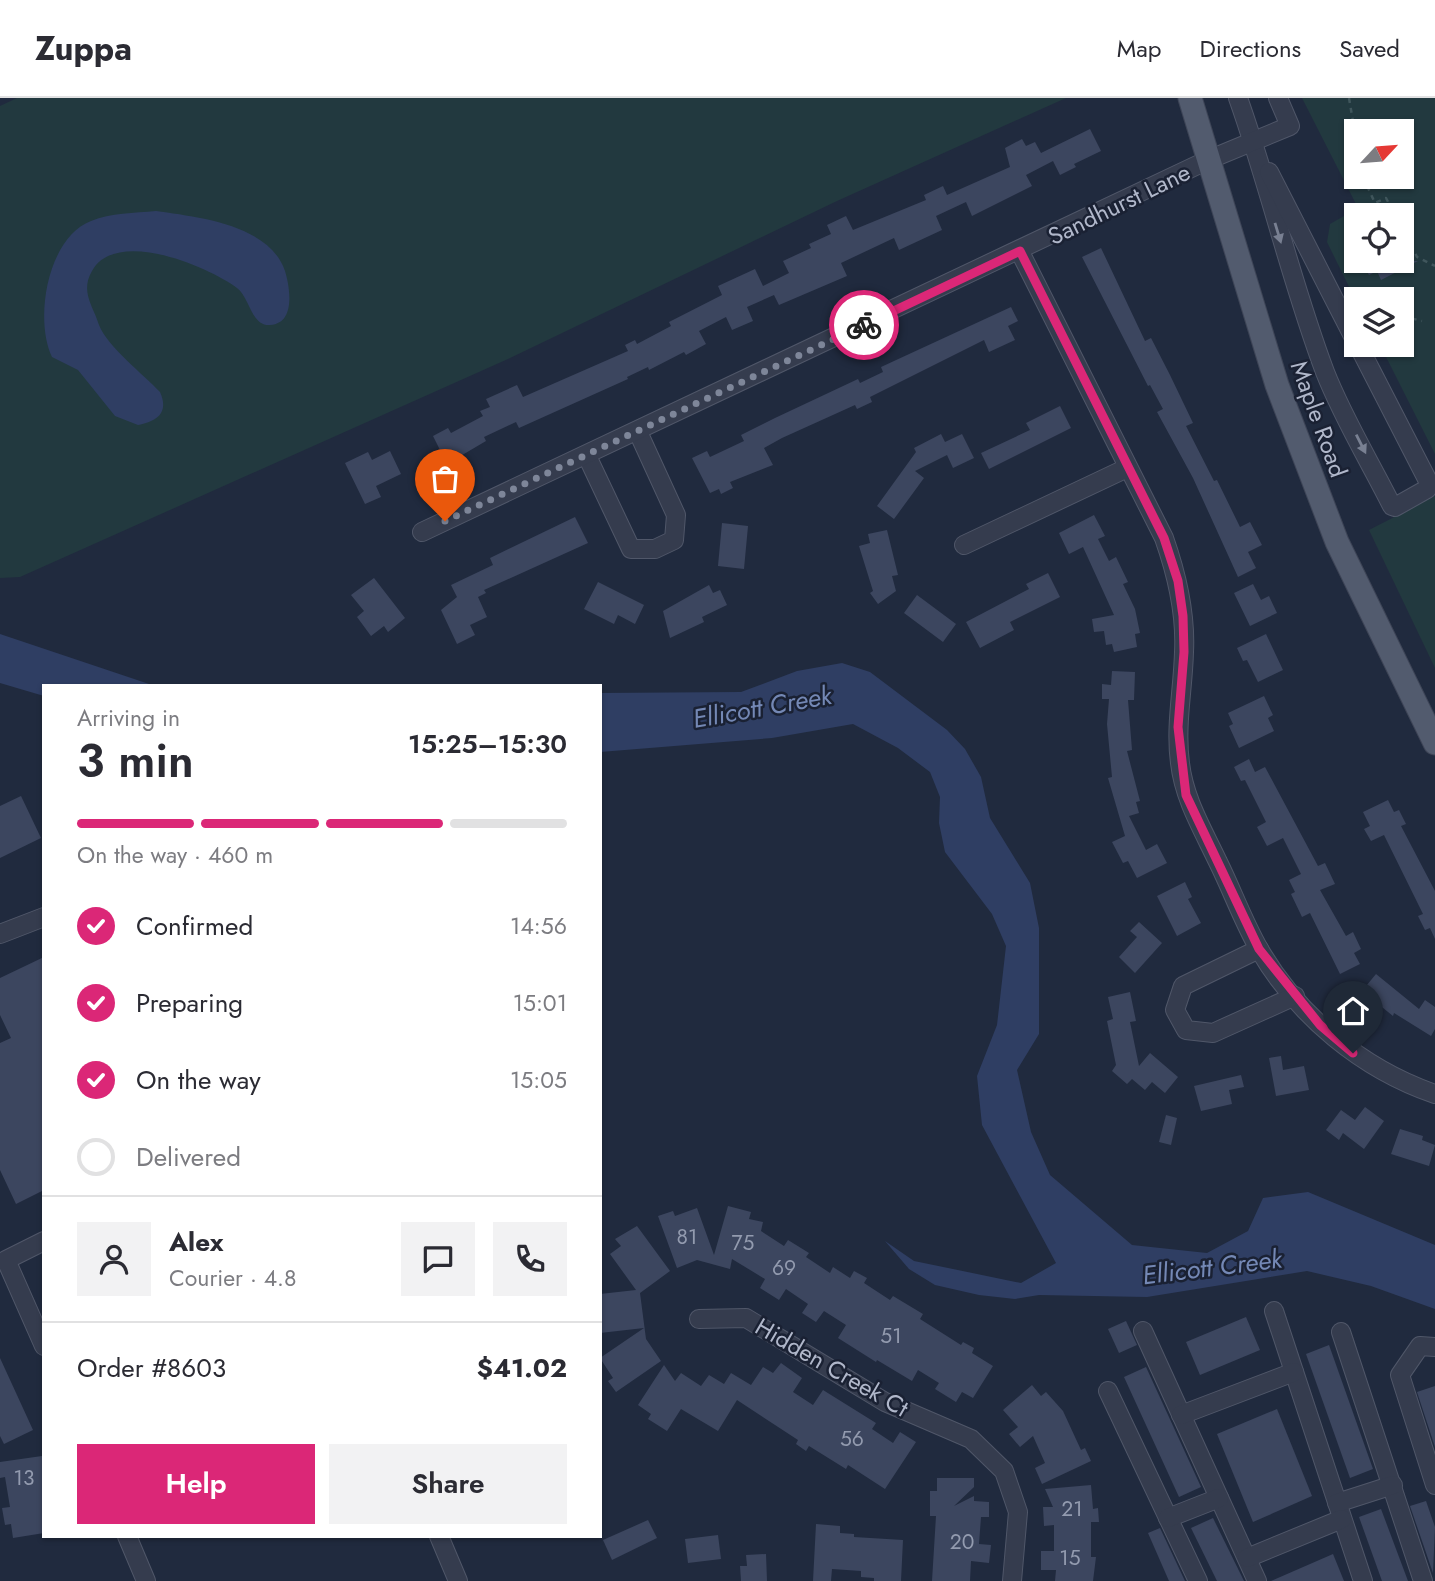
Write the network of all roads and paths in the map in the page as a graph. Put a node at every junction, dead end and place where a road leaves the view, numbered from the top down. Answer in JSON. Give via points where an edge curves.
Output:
{"nodes":[{"id":1,"x":1190,"y":98,"type":"edge"},
{"id":2,"x":1238,"y":98,"type":"edge"},
{"id":3,"x":1278,"y":98,"type":"edge"},
{"id":4,"x":1349,"y":98,"type":"edge"},
{"id":5,"x":1353,"y":119,"type":"edge"},
{"id":6,"x":1254,"y":144,"type":"junction"},
{"id":7,"x":1208,"y":160,"type":"junction"},
{"id":8,"x":1375,"y":203,"type":"edge"},
{"id":9,"x":1389,"y":203,"type":"edge"},
{"id":10,"x":1414,"y":250,"type":"edge"},
{"id":11,"x":1020,"y":251,"type":"junction"},
{"id":12,"x":1435,"y":266,"type":"edge"},
{"id":13,"x":1344,"y":318,"type":"edge"},
{"id":14,"x":1414,"y":319,"type":"edge"},
{"id":15,"x":1422,"y":321,"type":"dead end"},
{"id":16,"x":1364,"y":357,"type":"edge"},
{"id":17,"x":638,"y":432,"type":"junction"},
{"id":18,"x":587,"y":456,"type":"junction"},
{"id":19,"x":1127,"y":468,"type":"junction"},
{"id":20,"x":422,"y":531,"type":"dead end"},
{"id":21,"x":964,"y":545,"type":"dead end"},
{"id":22,"x":1435,"y":743,"type":"edge"},
{"id":23,"x":42,"y":918,"type":"edge"},
{"id":24,"x":0,"y":934,"type":"edge"},
{"id":25,"x":1259,"y":949,"type":"junction"},
{"id":26,"x":1295,"y":996,"type":"junction"},
{"id":27,"x":1435,"y":1094,"type":"edge"},
{"id":28,"x":42,"y":1242,"type":"edge"},
{"id":29,"x":3,"y":1253,"type":"edge"},
{"id":30,"x":1274,"y":1311,"type":"dead end"},
{"id":31,"x":699,"y":1319,"type":"dead end"},
{"id":32,"x":1143,"y":1331,"type":"dead end"},
{"id":33,"x":1341,"y":1332,"type":"dead end"},
{"id":34,"x":42,"y":1341,"type":"edge"},
{"id":35,"x":1435,"y":1347,"type":"edge"},
{"id":36,"x":1294,"y":1372,"type":"junction"},
{"id":37,"x":1108,"y":1391,"type":"dead end"},
{"id":38,"x":1181,"y":1415,"type":"junction"},
{"id":39,"x":1393,"y":1485,"type":"junction"},
{"id":40,"x":1435,"y":1485,"type":"edge"},
{"id":41,"x":1219,"y":1498,"type":"junction"},
{"id":42,"x":1340,"y":1511,"type":"junction"},
{"id":43,"x":1168,"y":1518,"type":"junction"},
{"id":44,"x":128,"y":1538,"type":"edge"},
{"id":45,"x":440,"y":1538,"type":"edge"},
{"id":46,"x":1247,"y":1558,"type":"junction"},
{"id":47,"x":146,"y":1581,"type":"edge"},
{"id":48,"x":458,"y":1581,"type":"edge"},
{"id":49,"x":1012,"y":1581,"type":"edge"},
{"id":50,"x":1198,"y":1581,"type":"edge"},
{"id":51,"x":1257,"y":1581,"type":"edge"},
{"id":52,"x":1363,"y":1581,"type":"edge"},
{"id":53,"x":1423,"y":1581,"type":"edge"}],
"edges":[{"from":1,"to":7,"type":"main road","name":"Maple Road"},
{"from":2,"to":6,"type":"street"},
{"from":3,"to":6,"type":"street","name":"Sandhurst Lane","via":[[1290,126]]},
{"from":4,"to":5,"type":"path"},
{"from":6,"to":7,"type":"street","name":"Sandhurst Lane"},
{"from":6,"to":13,"type":"street"},
{"from":6,"to":16,"type":"street","one_way":true,"via":[[1277,232],[1326,375],[1395,507],[1427,489],[1429,483]]},
{"from":7,"to":11,"type":"street","name":"Sandhurst Lane"},
{"from":7,"to":22,"type":"main road","name":"Maple Road","via":[[1277,384],[1337,542]]},
{"from":8,"to":9,"type":"path","via":[[1386,198]]},
{"from":10,"to":12,"type":"path"},
{"from":11,"to":17,"type":"street","name":"Sandhurst Lane"},
{"from":11,"to":19,"type":"street"},
{"from":14,"to":15,"type":"path"},
{"from":17,"to":18,"type":"street","name":"Sandhurst Lane"},
{"from":17,"to":18,"type":"street","via":[[676,515],[674,540],[655,550],[631,549]]},
{"from":18,"to":20,"type":"street","name":"Sandhurst Lane"},
{"from":19,"to":21,"type":"street"},
{"from":19,"to":25,"type":"street","via":[[1164,538],[1178,581],[1184,652],[1178,727],[1186,795]]},
{"from":23,"to":24,"type":"street"},
{"from":25,"to":26,"type":"street"},
{"from":25,"to":26,"type":"street","via":[[1183,986],[1175,1010],[1186,1030],[1213,1033]]},
{"from":26,"to":27,"type":"street","via":[[1320,1025],[1364,1061]]},
{"from":28,"to":29,"type":"street"},
{"from":29,"to":34,"type":"street"},
{"from":30,"to":36,"type":"street"},
{"from":31,"to":49,"type":"street","name":"Hidden Creek Ct","via":[[746,1318],[886,1402],[971,1439],[1004,1471],[1018,1512]]},
{"from":32,"to":38,"type":"street"},
{"from":33,"to":39,"type":"street"},
{"from":35,"to":40,"type":"street","via":[[1420,1346],[1400,1375]]},
{"from":36,"to":38,"type":"street"},
{"from":36,"to":42,"type":"street"},
{"from":37,"to":43,"type":"street"},
{"from":38,"to":41,"type":"street"},
{"from":39,"to":42,"type":"street"},
{"from":39,"to":53,"type":"street"},
{"from":41,"to":43,"type":"street"},
{"from":41,"to":46,"type":"street"},
{"from":42,"to":46,"type":"street"},
{"from":42,"to":52,"type":"street"},
{"from":43,"to":50,"type":"street"},
{"from":44,"to":47,"type":"street"},
{"from":45,"to":48,"type":"street"},
{"from":46,"to":51,"type":"street"}]}
